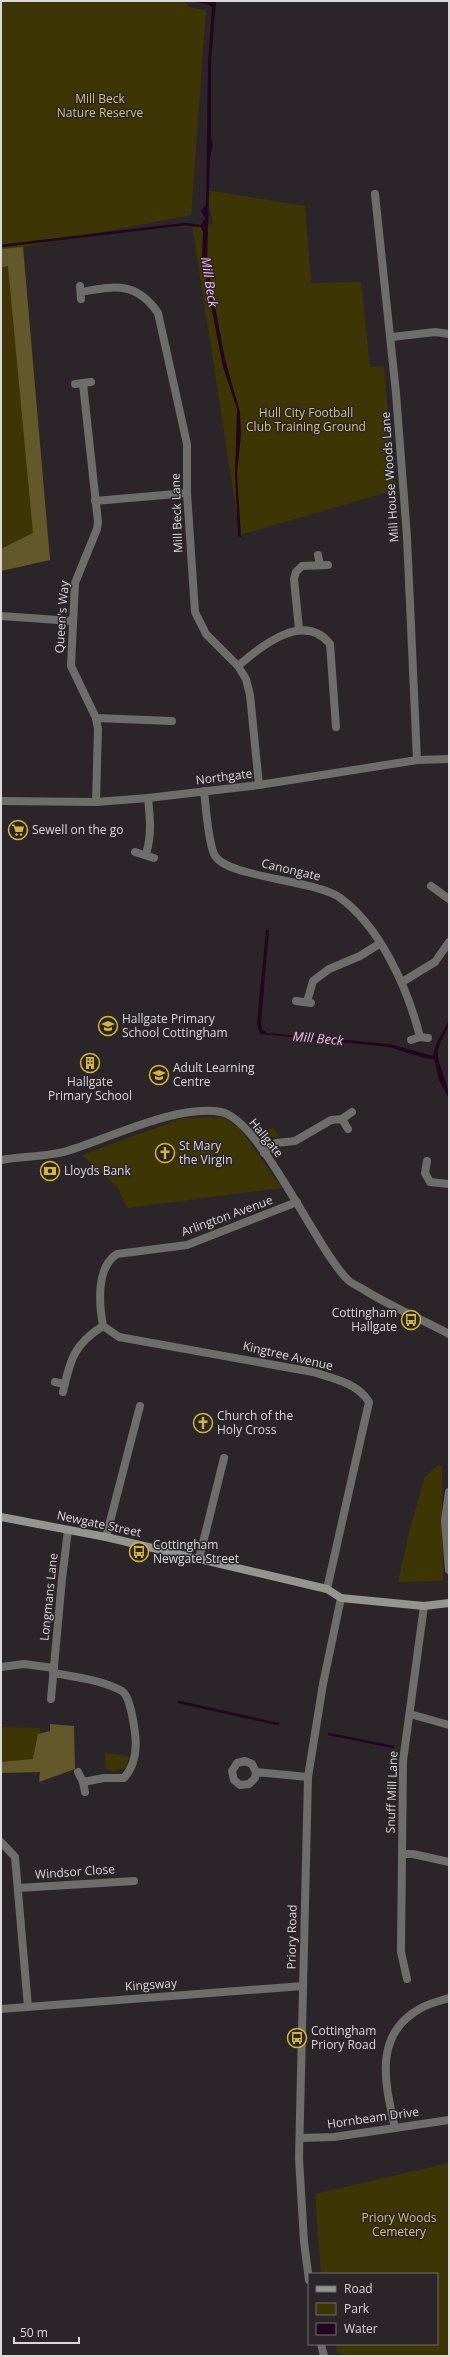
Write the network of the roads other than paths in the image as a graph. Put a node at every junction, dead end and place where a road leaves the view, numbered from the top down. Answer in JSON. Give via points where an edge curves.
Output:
{"nodes":[{"id":1,"x":375,"y":194,"type":"dead end"},
{"id":2,"x":81,"y":292,"type":"dead end"},
{"id":3,"x":449,"y":334,"type":"edge"},
{"id":4,"x":392,"y":337,"type":"junction"},
{"id":5,"x":83,"y":383,"type":"dead end"},
{"id":6,"x":187,"y":493,"type":"junction"},
{"id":7,"x":95,"y":501,"type":"junction"},
{"id":8,"x":318,"y":555,"type":"dead end"},
{"id":9,"x":320,"y":565,"type":"junction"},
{"id":10,"x":328,"y":565,"type":"dead end"},
{"id":11,"x":1,"y":616,"type":"edge"},
{"id":12,"x":72,"y":621,"type":"junction"},
{"id":13,"x":299,"y":629,"type":"junction"},
{"id":14,"x":238,"y":666,"type":"junction"},
{"id":15,"x":96,"y":718,"type":"junction"},
{"id":16,"x":172,"y":721,"type":"dead end"},
{"id":17,"x":336,"y":727,"type":"dead end"},
{"id":18,"x":449,"y":759,"type":"edge"},
{"id":19,"x":418,"y":760,"type":"junction"},
{"id":20,"x":258,"y":785,"type":"junction"},
{"id":21,"x":204,"y":791,"type":"junction"},
{"id":22,"x":148,"y":798,"type":"junction"},
{"id":23,"x":1,"y":801,"type":"edge"},
{"id":24,"x":96,"y":802,"type":"junction"},
{"id":25,"x":135,"y":852,"type":"dead end"},
{"id":26,"x":146,"y":854,"type":"junction"},
{"id":27,"x":154,"y":858,"type":"dead end"},
{"id":28,"x":431,"y":885,"type":"dead end"},
{"id":29,"x":449,"y":899,"type":"edge"},
{"id":30,"x":449,"y":942,"type":"edge"},
{"id":31,"x":379,"y":944,"type":"junction"},
{"id":32,"x":402,"y":982,"type":"junction"},
{"id":33,"x":296,"y":1001,"type":"dead end"},
{"id":34,"x":411,"y":1040,"type":"dead end"},
{"id":35,"x":352,"y":1112,"type":"dead end"},
{"id":36,"x":342,"y":1119,"type":"junction"},
{"id":37,"x":348,"y":1129,"type":"dead end"},
{"id":38,"x":264,"y":1153,"type":"junction"},
{"id":39,"x":1,"y":1160,"type":"edge"},
{"id":40,"x":427,"y":1161,"type":"dead end"},
{"id":41,"x":449,"y":1184,"type":"edge"},
{"id":42,"x":297,"y":1202,"type":"junction"},
{"id":43,"x":103,"y":1326,"type":"junction"},
{"id":44,"x":449,"y":1334,"type":"edge"},
{"id":45,"x":55,"y":1382,"type":"dead end"},
{"id":46,"x":65,"y":1384,"type":"junction"},
{"id":47,"x":63,"y":1392,"type":"dead end"},
{"id":48,"x":140,"y":1406,"type":"dead end"},
{"id":49,"x":224,"y":1458,"type":"dead end"},
{"id":50,"x":449,"y":1492,"type":"edge"},
{"id":51,"x":1,"y":1517,"type":"edge"},
{"id":52,"x":68,"y":1530,"type":"junction"},
{"id":53,"x":106,"y":1537,"type":"junction"},
{"id":54,"x":199,"y":1559,"type":"junction"},
{"id":55,"x":449,"y":1570,"type":"edge"},
{"id":56,"x":327,"y":1589,"type":"junction"},
{"id":57,"x":341,"y":1598,"type":"junction"},
{"id":58,"x":449,"y":1603,"type":"edge"},
{"id":59,"x":424,"y":1606,"type":"junction"},
{"id":60,"x":1,"y":1667,"type":"edge"},
{"id":61,"x":53,"y":1670,"type":"junction"},
{"id":62,"x":51,"y":1699,"type":"dead end"},
{"id":63,"x":410,"y":1714,"type":"junction"},
{"id":64,"x":449,"y":1725,"type":"edge"},
{"id":65,"x":78,"y":1772,"type":"dead end"},
{"id":66,"x":256,"y":1772,"type":"dead end"},
{"id":67,"x":308,"y":1778,"type":"junction"},
{"id":68,"x":84,"y":1782,"type":"junction"},
{"id":69,"x":85,"y":1792,"type":"dead end"},
{"id":70,"x":1,"y":1842,"type":"edge"},
{"id":71,"x":403,"y":1854,"type":"junction"},
{"id":72,"x":449,"y":1862,"type":"edge"},
{"id":73,"x":134,"y":1881,"type":"dead end"},
{"id":74,"x":18,"y":1888,"type":"junction"},
{"id":75,"x":407,"y":1979,"type":"dead end"},
{"id":76,"x":303,"y":1986,"type":"junction"},
{"id":77,"x":449,"y":1998,"type":"edge"},
{"id":78,"x":28,"y":2007,"type":"junction"},
{"id":79,"x":1,"y":2009,"type":"edge"},
{"id":80,"x":449,"y":2120,"type":"edge"},
{"id":81,"x":395,"y":2128,"type":"junction"},
{"id":82,"x":300,"y":2138,"type":"junction"},
{"id":83,"x":308,"y":2273,"type":"edge"},
{"id":84,"x":321,"y":2345,"type":"edge"},
{"id":85,"x":324,"y":2356,"type":"edge"}],
"edges":[{"from":1,"to":4,"type":"street","name":"Mill House Woods Lane"},
{"from":2,"to":6,"type":"street","name":"Mill Beck Lane","via":[[107,287],[131,289],[148,298],[158,313],[186,444]]},
{"from":3,"to":4,"type":"street","via":[[435,332]]},
{"from":4,"to":19,"type":"street","name":"Mill House Woods Lane","via":[[407,537]]},
{"from":5,"to":7,"type":"street","name":"Queen's Way"},
{"from":6,"to":7,"type":"street"},
{"from":6,"to":14,"type":"street","name":"Mill Beck Lane","via":[[195,612],[206,634]]},
{"from":7,"to":12,"type":"street","name":"Queen's Way","via":[[97,530],[75,583]]},
{"from":8,"to":9,"type":"street"},
{"from":9,"to":10,"type":"street"},
{"from":9,"to":13,"type":"street","via":[[302,566],[296,572],[294,579]]},
{"from":11,"to":12,"type":"street"},
{"from":12,"to":15,"type":"street","name":"Queen's Way","via":[[71,666]]},
{"from":13,"to":14,"type":"street","via":[[252,654]]},
{"from":13,"to":17,"type":"street","via":[[318,633],[330,644],[339,717]]},
{"from":14,"to":20,"type":"street","name":"Mill Beck Lane","via":[[246,679],[250,695]]},
{"from":15,"to":16,"type":"street"},
{"from":15,"to":24,"type":"street","name":"Queen's Way"},
{"from":18,"to":19,"type":"street","name":"Northgate"},
{"from":19,"to":20,"type":"street","name":"Northgate"},
{"from":20,"to":21,"type":"street","name":"Northgate"},
{"from":21,"to":22,"type":"street","name":"Northgate"},
{"from":21,"to":31,"type":"street","name":"Canongate","via":[[214,855],[226,866],[318,888],[338,897],[357,912]]},
{"from":22,"to":24,"type":"street","name":"Northgate"},
{"from":22,"to":26,"type":"street","via":[[150,825]]},
{"from":23,"to":24,"type":"street","name":"Northgate"},
{"from":25,"to":26,"type":"street"},
{"from":26,"to":27,"type":"street"},
{"from":28,"to":29,"type":"street"},
{"from":30,"to":32,"type":"street","via":[[435,962]]},
{"from":31,"to":32,"type":"street","name":"Canongate"},
{"from":31,"to":33,"type":"street","via":[[360,956],[329,969],[313,981],[309,1003]]},
{"from":32,"to":34,"type":"street","name":"Canongate","via":[[424,1038]]},
{"from":35,"to":36,"type":"street"},
{"from":36,"to":37,"type":"street"},
{"from":36,"to":38,"type":"street","via":[[331,1120],[295,1141],[276,1144]]},
{"from":38,"to":39,"type":"street","name":"Hallgate","via":[[242,1126],[222,1112],[197,1112],[180,1113],[65,1152]]},
{"from":38,"to":42,"type":"street","name":"Hallgate"},
{"from":40,"to":41,"type":"street","via":[[425,1173],[430,1182]]},
{"from":42,"to":43,"type":"street","name":"Arlington Avenue","via":[[187,1245],[117,1254],[108,1260],[104,1267],[100,1309]]},
{"from":42,"to":44,"type":"street","name":"Hallgate","via":[[329,1255],[348,1280],[378,1299]]},
{"from":43,"to":46,"type":"street","via":[[85,1337],[78,1348]]},
{"from":43,"to":56,"type":"street","name":"Kingtree Avenue","via":[[119,1337],[313,1372],[363,1392],[368,1402]]},
{"from":45,"to":46,"type":"street"},
{"from":46,"to":47,"type":"street"},
{"from":48,"to":53,"type":"street"},
{"from":49,"to":54,"type":"street"},
{"from":50,"to":55,"type":"street","via":[[445,1521]]},
{"from":51,"to":52,"type":"main road","name":"Newgate Street"},
{"from":52,"to":53,"type":"main road","name":"Newgate Street"},
{"from":52,"to":61,"type":"street","name":"Longmans Lane"},
{"from":53,"to":54,"type":"main road","name":"Newgate Street"},
{"from":54,"to":56,"type":"main road","name":"Newgate Street"},
{"from":56,"to":57,"type":"main road","name":"Newgate Street"},
{"from":57,"to":59,"type":"main road","name":"Newgate Street"},
{"from":57,"to":67,"type":"street","name":"Priory Road","via":[[323,1684]]},
{"from":58,"to":59,"type":"main road","name":"Newgate Street"},
{"from":59,"to":63,"type":"street","name":"Snuff Mill Lane"},
{"from":60,"to":61,"type":"street","via":[[24,1664]]},
{"from":61,"to":62,"type":"street","name":"Longmans Lane"},
{"from":61,"to":68,"type":"street","via":[[99,1682],[124,1692],[128,1700],[136,1738],[131,1770],[124,1778]]},
{"from":63,"to":64,"type":"street"},
{"from":63,"to":71,"type":"street","name":"Snuff Mill Lane","via":[[403,1761]]},
{"from":65,"to":68,"type":"street"},
{"from":66,"to":67,"type":"street"},
{"from":67,"to":76,"type":"street","name":"Priory Road"},
{"from":68,"to":69,"type":"street"},
{"from":70,"to":74,"type":"street","via":[[15,1857]]},
{"from":71,"to":72,"type":"street"},
{"from":71,"to":75,"type":"street","name":"Snuff Mill Lane","via":[[401,1952]]},
{"from":73,"to":74,"type":"street","name":"Windsor Close"},
{"from":74,"to":78,"type":"street"},
{"from":76,"to":78,"type":"street","name":"Kingsway"},
{"from":76,"to":82,"type":"street","name":"Priory Road"},
{"from":77,"to":81,"type":"street","via":[[423,2007],[408,2017],[394,2032],[386,2057],[386,2087]]},
{"from":78,"to":79,"type":"street","name":"Kingsway"},
{"from":80,"to":81,"type":"street","name":"Hornbeam Drive"},
{"from":81,"to":82,"type":"street","name":"Hornbeam Drive","via":[[334,2137]]},
{"from":82,"to":83,"type":"street","name":"Priory Road","via":[[300,2189]]},
{"from":84,"to":85,"type":"street"}]}
